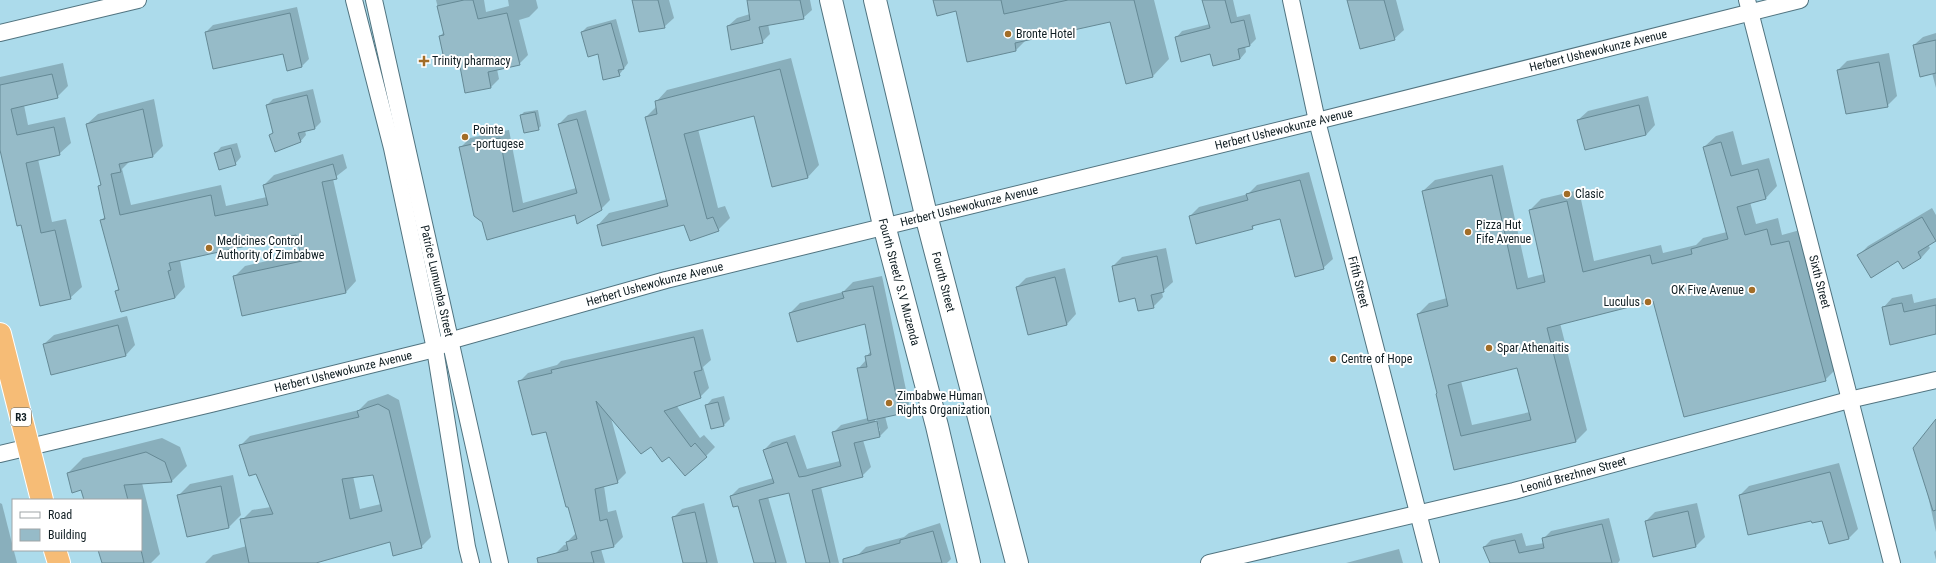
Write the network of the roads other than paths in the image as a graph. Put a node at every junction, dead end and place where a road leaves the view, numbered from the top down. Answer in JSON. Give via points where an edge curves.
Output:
{"nodes":[{"id":1,"x":138,"y":0,"type":"edge"},
{"id":2,"x":354,"y":0,"type":"edge"},
{"id":3,"x":374,"y":0,"type":"edge"},
{"id":4,"x":831,"y":0,"type":"edge"},
{"id":5,"x":875,"y":0,"type":"edge"},
{"id":6,"x":1291,"y":0,"type":"edge"},
{"id":7,"x":1800,"y":0,"type":"edge"},
{"id":8,"x":1748,"y":6,"type":"edge"},
{"id":9,"x":0,"y":33,"type":"edge"},
{"id":10,"x":1317,"y":121,"type":"junction"},
{"id":11,"x":926,"y":215,"type":"junction"},
{"id":12,"x":884,"y":225,"type":"junction"},
{"id":13,"x":0,"y":334,"type":"edge"},
{"id":14,"x":449,"y":341,"type":"junction"},
{"id":15,"x":435,"y":349,"type":"junction"},
{"id":16,"x":1936,"y":380,"type":"edge"},
{"id":17,"x":1849,"y":400,"type":"junction"},
{"id":18,"x":28,"y":447,"type":"junction"},
{"id":19,"x":0,"y":454,"type":"edge"},
{"id":20,"x":42,"y":499,"type":"edge"},
{"id":21,"x":1417,"y":513,"type":"junction"},
{"id":22,"x":55,"y":551,"type":"edge"},
{"id":23,"x":59,"y":563,"type":"edge"},
{"id":24,"x":471,"y":563,"type":"edge"},
{"id":25,"x":500,"y":563,"type":"edge"},
{"id":26,"x":969,"y":563,"type":"edge"},
{"id":27,"x":1017,"y":563,"type":"edge"},
{"id":28,"x":1209,"y":563,"type":"edge"},
{"id":29,"x":1431,"y":563,"type":"edge"},
{"id":30,"x":1892,"y":563,"type":"edge"}],
"edges":[{"from":1,"to":9,"type":"street"},
{"from":2,"to":15,"type":"street","name":"Patrice Lumumba Street","via":[[392,148]]},
{"from":3,"to":14,"type":"street","name":"Patrice Lumumba Street"},
{"from":4,"to":12,"type":"main road","name":"Fourth Street/ S.V Muzenda"},
{"from":5,"to":11,"type":"main road","name":"Fourth Street"},
{"from":6,"to":10,"type":"street","name":"Fifth Street"},
{"from":7,"to":8,"type":"street","name":"Herbert Ushewokunze Avenue"},
{"from":8,"to":10,"type":"street","name":"Herbert Ushewokunze Avenue"},
{"from":8,"to":17,"type":"street","name":"Sixth Street"},
{"from":10,"to":11,"type":"street","name":"Herbert Ushewokunze Avenue"},
{"from":10,"to":21,"type":"street","name":"Fifth Street"},
{"from":11,"to":12,"type":"street","name":"Herbert Ushewokunze Avenue"},
{"from":11,"to":27,"type":"main road","name":"Fourth Street"},
{"from":12,"to":14,"type":"street","name":"Herbert Ushewokunze Avenue","via":[[666,280]]},
{"from":12,"to":26,"type":"main road","name":"Fourth Street/ S.V Muzenda","via":[[937,426]]},
{"from":13,"to":18,"type":"highway","number":"R3"},
{"from":14,"to":15,"type":"street","name":"Herbert Ushewokunze Avenue"},
{"from":14,"to":25,"type":"street","name":"Patrice Lumumba Street"},
{"from":15,"to":18,"type":"street","name":"Herbert Ushewokunze Avenue"},
{"from":15,"to":24,"type":"street","name":"Patrice Lumumba Street"},
{"from":16,"to":17,"type":"street","name":"Leonid Brezhnev Street"},
{"from":17,"to":21,"type":"street","name":"Leonid Brezhnev Street","via":[[1514,491]]},
{"from":17,"to":30,"type":"street","name":"Sixth Street"},
{"from":18,"to":19,"type":"street","name":"Herbert Ushewokunze Avenue"},
{"from":18,"to":20,"type":"highway","number":"R3"},
{"from":21,"to":28,"type":"street","name":"Leonid Brezhnev Street"},
{"from":21,"to":29,"type":"street","name":"Fifth Street"},
{"from":22,"to":23,"type":"highway"}]}
